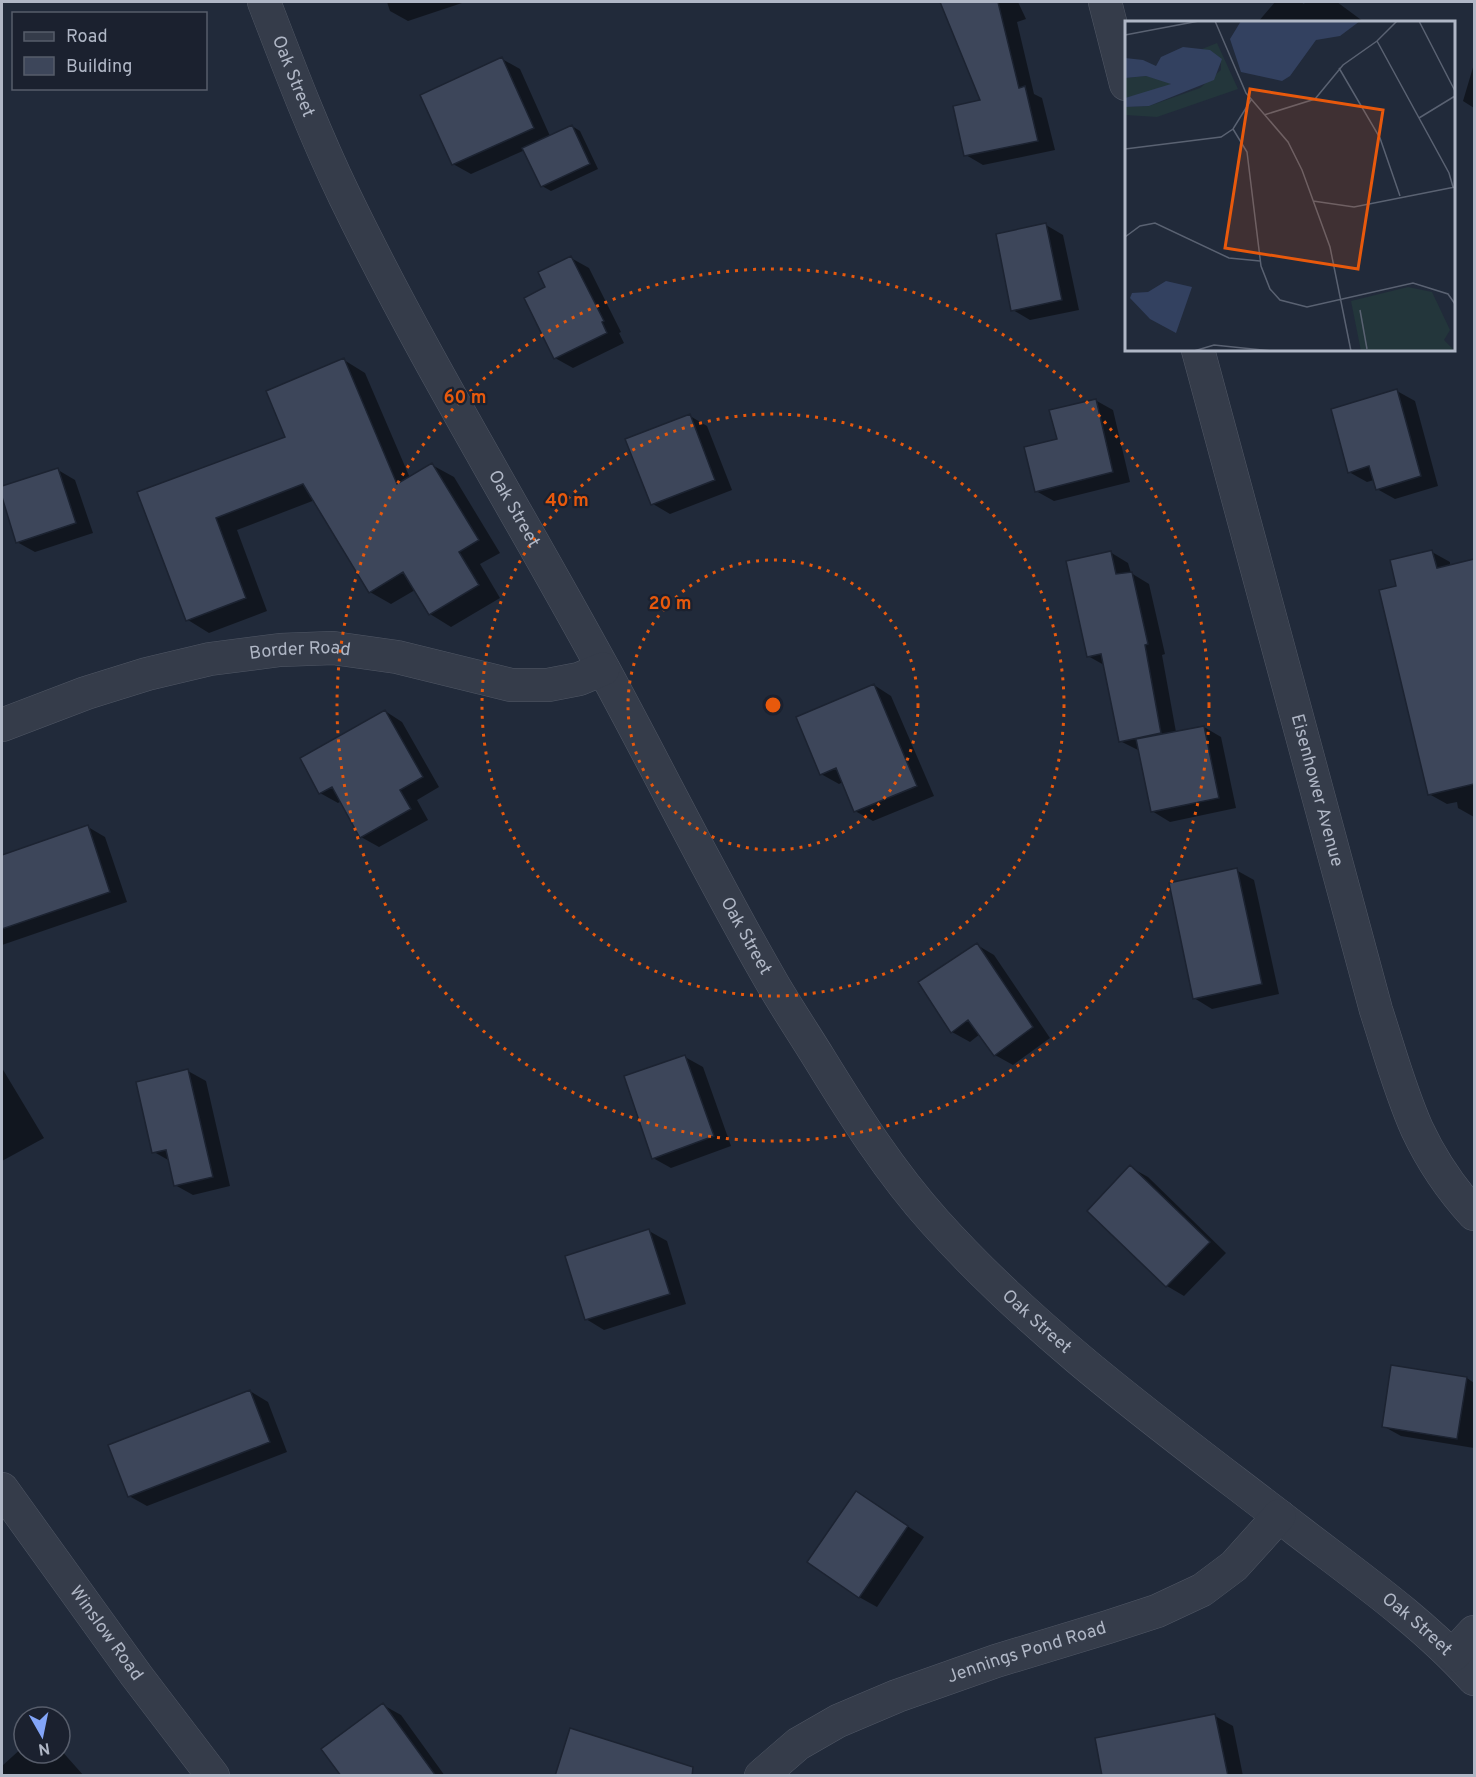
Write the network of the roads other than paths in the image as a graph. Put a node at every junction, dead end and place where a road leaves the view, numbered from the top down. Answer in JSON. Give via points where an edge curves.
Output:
{"nodes":[{"id":1,"x":264,"y":2,"type":"edge"},
{"id":2,"x":1105,"y":2,"type":"edge"},
{"id":3,"x":1125,"y":80,"type":"edge"},
{"id":4,"x":1198,"y":351,"type":"edge"},
{"id":5,"x":603,"y":669,"type":"junction"},
{"id":6,"x":2,"y":725,"type":"edge"},
{"id":7,"x":1474,"y":1214,"type":"edge"},
{"id":8,"x":2,"y":1489,"type":"edge"},
{"id":9,"x":1279,"y":1516,"type":"junction"},
{"id":10,"x":1464,"y":1643,"type":"edge"},
{"id":11,"x":1474,"y":1679,"type":"edge"},
{"id":12,"x":213,"y":1776,"type":"edge"},
{"id":13,"x":761,"y":1776,"type":"edge"}],
"edges":[{"from":1,"to":5,"type":"street","name":"Oak Street","via":[[344,195],[434,367]]},
{"from":2,"to":3,"type":"street"},
{"from":4,"to":7,"type":"street","name":"Eisenhower Avenue","via":[[1376,1010],[1418,1130],[1443,1174]]},
{"from":5,"to":6,"type":"street","name":"Border Road","via":[[548,685],[511,685],[396,657],[333,648],[280,650],[210,659],[147,674]]},
{"from":5,"to":9,"type":"street","name":"Oak Street","via":[[775,988],[879,1151],[925,1210],[1036,1323]]},
{"from":8,"to":12,"type":"street","name":"Winslow Road","via":[[135,1675]]},
{"from":9,"to":10,"type":"street","name":"Oak Street","via":[[1373,1588]]},
{"from":9,"to":13,"type":"street","name":"Jennings Pond Road","via":[[1234,1566],[1202,1590],[1156,1611],[996,1660],[897,1696],[798,1744]]},
{"from":10,"to":11,"type":"street","name":"Oak Street"}]}
